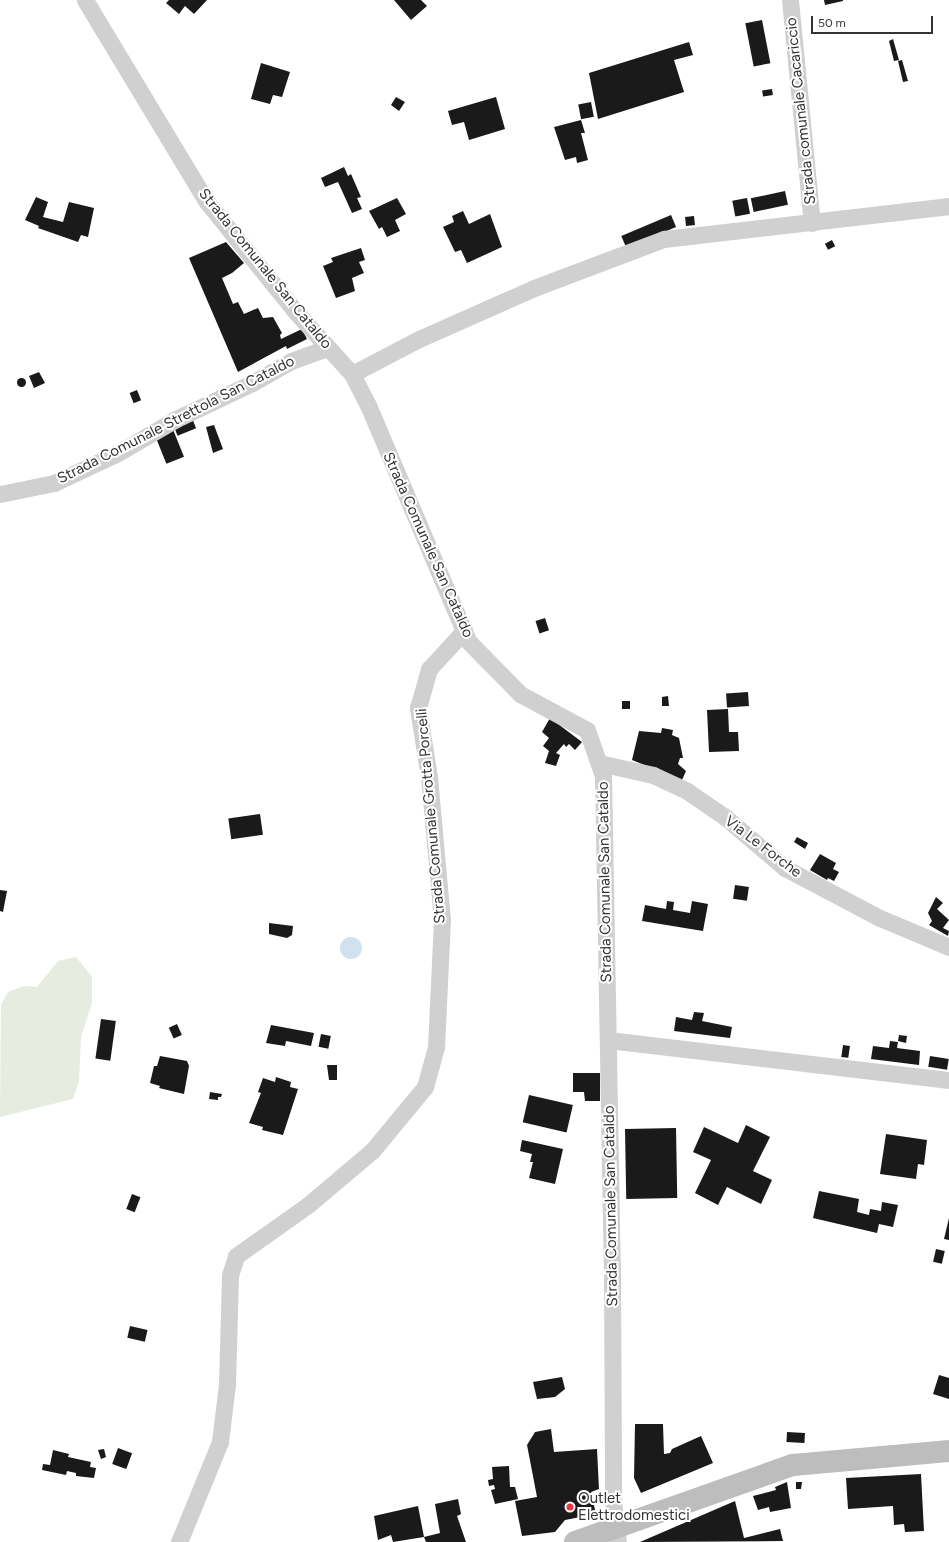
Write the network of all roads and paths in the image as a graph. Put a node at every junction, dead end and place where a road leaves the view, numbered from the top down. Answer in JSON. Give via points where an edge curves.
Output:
{"nodes":[{"id":1,"x":85,"y":0,"type":"edge"},
{"id":2,"x":790,"y":0,"type":"edge"},
{"id":3,"x":949,"y":206,"type":"edge"},
{"id":4,"x":812,"y":223,"type":"junction"},
{"id":5,"x":328,"y":348,"type":"junction"},
{"id":6,"x":352,"y":374,"type":"junction"},
{"id":7,"x":0,"y":494,"type":"edge"},
{"id":8,"x":464,"y":631,"type":"junction"},
{"id":9,"x":599,"y":762,"type":"junction"},
{"id":10,"x":949,"y":947,"type":"edge"},
{"id":11,"x":608,"y":1040,"type":"junction"},
{"id":12,"x":949,"y":1080,"type":"edge"},
{"id":13,"x":949,"y":1451,"type":"edge"},
{"id":14,"x":617,"y":1536,"type":"edge"},
{"id":15,"x":179,"y":1542,"type":"edge"},
{"id":16,"x":575,"y":1542,"type":"edge"}],
"edges":[{"from":1,"to":5,"type":"street","name":"Strada Comunale San Cataldo","via":[[207,202]]},
{"from":2,"to":4,"type":"street","name":"Strada comunale Cacariccio"},
{"from":3,"to":4,"type":"street"},
{"from":4,"to":6,"type":"street","via":[[664,239],[534,288],[419,339]]},
{"from":5,"to":6,"type":"street","name":"Strada Comunale San Cataldo"},
{"from":5,"to":7,"type":"street","name":"Strada Comunale Strettola San Cataldo","via":[[291,361],[118,453],[54,483]]},
{"from":6,"to":8,"type":"street","name":"Strada Comunale San Cataldo","via":[[368,404]]},
{"from":8,"to":9,"type":"street","name":"Strada Comunale San Cataldo","via":[[468,641],[520,694],[587,730]]},
{"from":8,"to":15,"type":"street","name":"Strada Comunale Grotta Porcelli","via":[[430,669],[418,708],[429,777],[442,920],[436,1047],[425,1087],[372,1151],[308,1205],[236,1256],[230,1275],[227,1384],[220,1442]]},
{"from":9,"to":10,"type":"street","name":"Via Le Forche","via":[[653,775],[687,791],[725,817],[785,868],[880,918]]},
{"from":9,"to":11,"type":"street","name":"Strada Comunale San Cataldo","via":[[604,776]]},
{"from":11,"to":12,"type":"street"},
{"from":11,"to":14,"type":"street","name":"Strada Comunale San Cataldo"},
{"from":13,"to":14,"type":"main road","via":[[793,1465],[696,1498]]},
{"from":14,"to":16,"type":"main road"}]}
